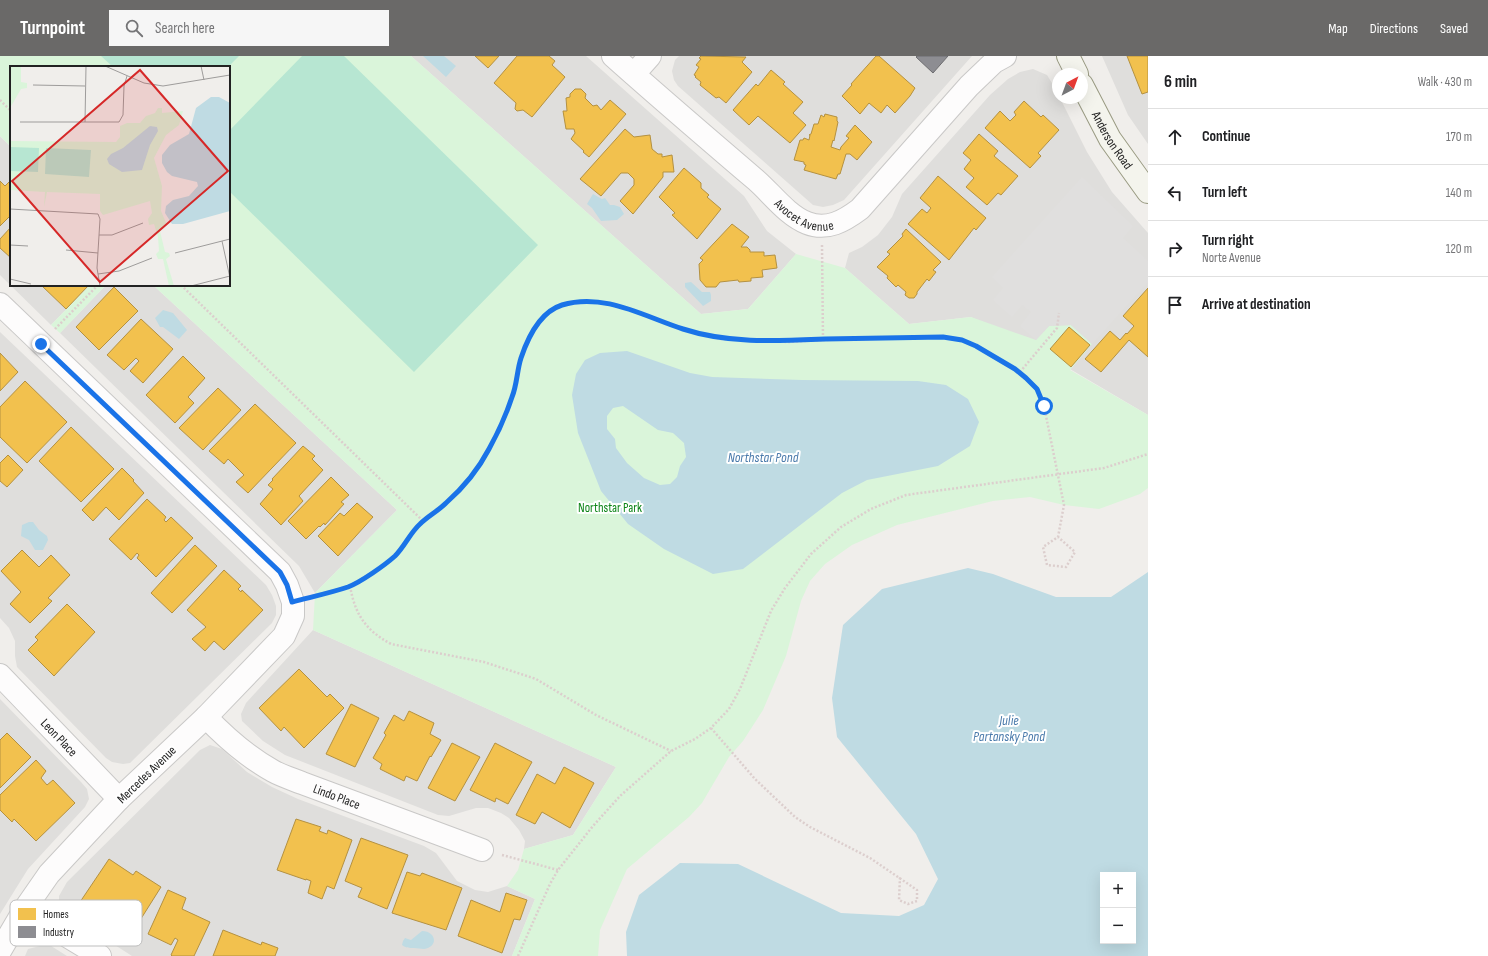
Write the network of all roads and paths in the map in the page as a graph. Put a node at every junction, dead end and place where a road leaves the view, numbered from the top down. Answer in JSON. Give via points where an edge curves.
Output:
{"nodes":[{"id":1,"x":613,"y":56,"type":"edge"},
{"id":2,"x":650,"y":56,"type":"edge"},
{"id":3,"x":1005,"y":56,"type":"edge"},
{"id":4,"x":1068,"y":56,"type":"edge"},
{"id":5,"x":1074,"y":68,"type":"edge"},
{"id":6,"x":634,"y":74,"type":"junction"},
{"id":7,"x":1088,"y":97,"type":"edge"},
{"id":8,"x":0,"y":100,"type":"edge"},
{"id":9,"x":10,"y":110,"type":"edge"},
{"id":10,"x":1148,"y":192,"type":"edge"},
{"id":11,"x":822,"y":226,"type":"junction"},
{"id":12,"x":97,"y":286,"type":"edge"},
{"id":13,"x":182,"y":286,"type":"edge"},
{"id":14,"x":0,"y":304,"type":"edge"},
{"id":15,"x":1059,"y":312,"type":"dead end"},
{"id":16,"x":823,"y":340,"type":"junction"},
{"id":17,"x":41,"y":344,"type":"junction"},
{"id":18,"x":1020,"y":372,"type":"junction"},
{"id":19,"x":1148,"y":454,"type":"edge"},
{"id":20,"x":1057,"y":474,"type":"junction"},
{"id":21,"x":423,"y":521,"type":"junction"},
{"id":22,"x":1058,"y":537,"type":"junction"},
{"id":23,"x":350,"y":586,"type":"junction"},
{"id":24,"x":292,"y":602,"type":"junction"},
{"id":25,"x":0,"y":675,"type":"edge"},
{"id":26,"x":206,"y":717,"type":"junction"},
{"id":27,"x":711,"y":728,"type":"junction"},
{"id":28,"x":671,"y":751,"type":"junction"},
{"id":29,"x":119,"y":799,"type":"junction"},
{"id":30,"x":482,"y":850,"type":"joint"},
{"id":31,"x":558,"y":870,"type":"junction"},
{"id":32,"x":900,"y":877,"type":"junction"},
{"id":33,"x":31,"y":900,"type":"edge"},
{"id":34,"x":10,"y":934,"type":"edge"},
{"id":35,"x":83,"y":946,"type":"edge"},
{"id":36,"x":0,"y":952,"type":"edge"},
{"id":37,"x":100,"y":956,"type":"edge"},
{"id":38,"x":518,"y":956,"type":"edge"}],
"edges":[{"from":1,"to":6,"type":"street","name":"Avocet Avenue"},
{"from":2,"to":6,"type":"street"},
{"from":3,"to":11,"type":"street","name":"Avocet Avenue","via":[[994,62],[969,86],[860,209],[835,225]]},
{"from":4,"to":5,"type":"street"},
{"from":6,"to":11,"type":"street","name":"Avocet Avenue","via":[[790,212],[807,223]]},
{"from":7,"to":10,"type":"street","name":"Anderson Road","via":[[1110,140]]},
{"from":8,"to":9,"type":"path"},
{"from":11,"to":16,"type":"path"},
{"from":12,"to":17,"type":"path"},
{"from":13,"to":21,"type":"path"},
{"from":14,"to":17,"type":"street","name":"Mercedes Avenue"},
{"from":15,"to":18,"type":"path","via":[[1056,328]]},
{"from":16,"to":18,"type":"path","via":[[943,337],[962,340]]},
{"from":16,"to":21,"type":"path","via":[[788,342],[721,339],[684,330],[629,308],[590,302],[560,305],[539,321],[531,335],[521,358],[513,396],[495,438],[476,470],[445,504]]},
{"from":17,"to":24,"type":"street","name":"Mercedes Avenue","via":[[280,572]]},
{"from":18,"to":20,"type":"path","via":[[1037,389],[1044,406]]},
{"from":19,"to":20,"type":"path","via":[[1104,468]]},
{"from":20,"to":22,"type":"path","via":[[1064,505]]},
{"from":20,"to":27,"type":"path","via":[[906,495],[871,509],[841,527],[811,554],[785,588],[771,611],[740,689],[729,709]]},
{"from":21,"to":23,"type":"path","via":[[414,529],[395,556]]},
{"from":22,"to":22,"type":"path","via":[[1043,547],[1047,565],[1066,568],[1075,552]]},
{"from":23,"to":24,"type":"path"},
{"from":23,"to":28,"type":"path","via":[[353,603],[368,628],[390,644],[484,662],[536,679],[596,715]]},
{"from":24,"to":26,"type":"street","name":"Mercedes Avenue","via":[[294,616],[284,636]]},
{"from":25,"to":29,"type":"street","name":"Leon Place"},
{"from":26,"to":29,"type":"street","name":"Mercedes Avenue"},
{"from":26,"to":30,"type":"street","name":"Lindo Place","via":[[218,730],[274,771]]},
{"from":27,"to":28,"type":"path"},
{"from":27,"to":32,"type":"path","via":[[755,779],[795,817]]},
{"from":28,"to":31,"type":"path","via":[[620,796],[592,826]]},
{"from":29,"to":33,"type":"street","name":"Mercedes Avenue","via":[[49,874]]},
{"from":30,"to":31,"type":"path"},
{"from":31,"to":38,"type":"path"},
{"from":32,"to":32,"type":"path","via":[[917,890],[917,901],[908,904],[899,900]]},
{"from":34,"to":36,"type":"street","name":"Mercedes Avenue"},
{"from":35,"to":37,"type":"street"}]}
